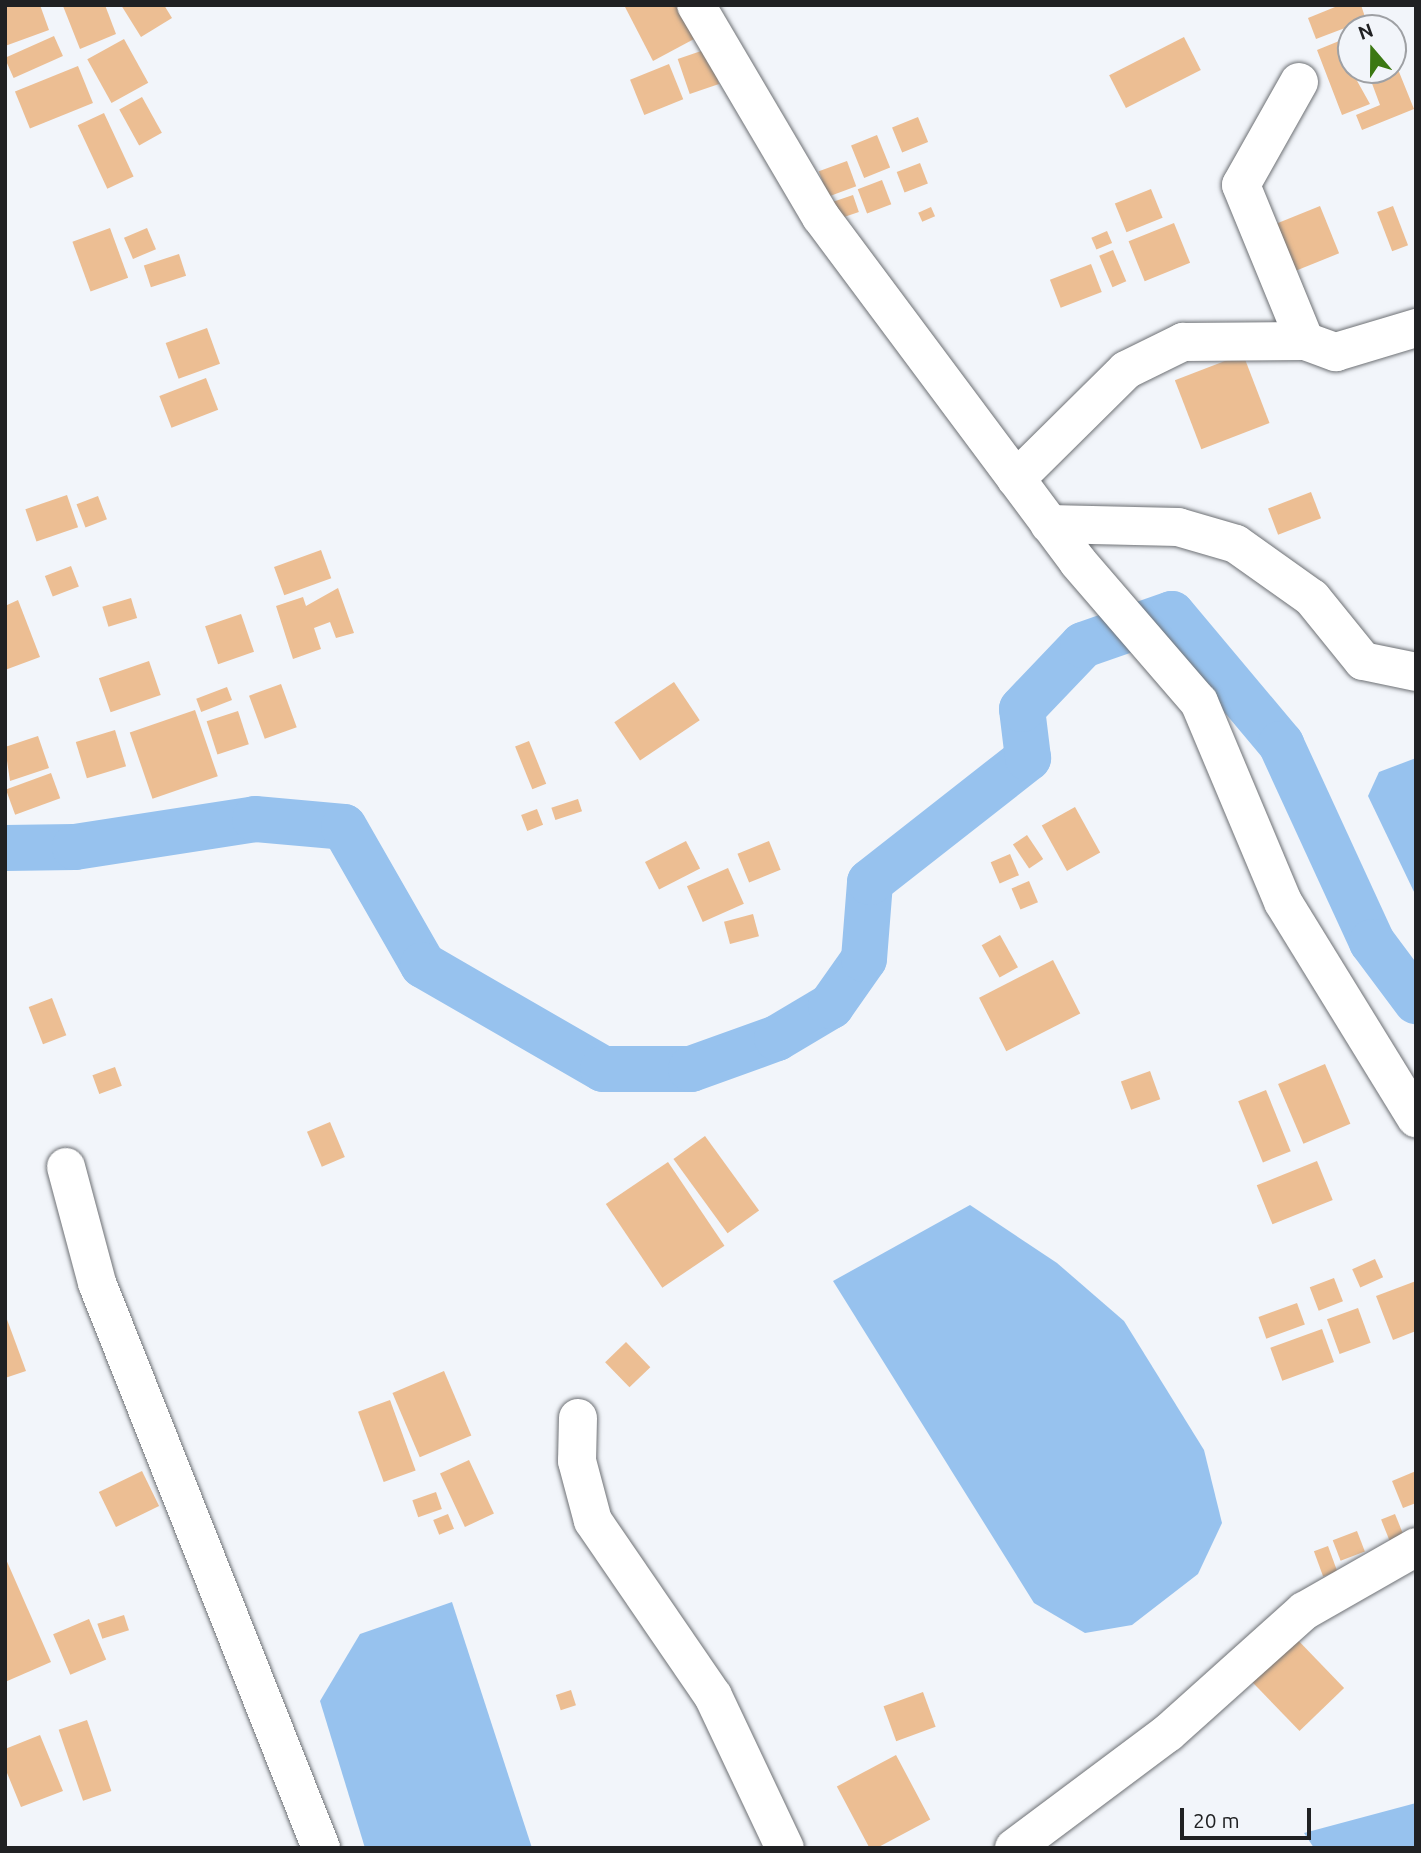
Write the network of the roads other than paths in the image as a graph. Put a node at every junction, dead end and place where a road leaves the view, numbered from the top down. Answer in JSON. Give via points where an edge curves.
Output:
{"nodes":[{"id":1,"x":696,"y":5,"type":"edge"},
{"id":2,"x":1299,"y":82,"type":"dead end"},
{"id":3,"x":1416,"y":328,"type":"edge"},
{"id":4,"x":1305,"y":341,"type":"junction"},
{"id":5,"x":1016,"y":480,"type":"junction"},
{"id":6,"x":1049,"y":524,"type":"junction"},
{"id":7,"x":1416,"y":671,"type":"edge"},
{"id":8,"x":1416,"y":1118,"type":"edge"},
{"id":9,"x":66,"y":1167,"type":"dead end"},
{"id":10,"x":578,"y":1418,"type":"dead end"},
{"id":11,"x":1416,"y":1547,"type":"edge"},
{"id":12,"x":321,"y":1848,"type":"edge"},
{"id":13,"x":785,"y":1848,"type":"edge"},
{"id":14,"x":1014,"y":1848,"type":"edge"}],
"edges":[{"from":1,"to":5,"type":"street","via":[[821,217]]},
{"from":2,"to":4,"type":"street","via":[[1241,185]]},
{"from":3,"to":4,"type":"street","via":[[1336,352]]},
{"from":4,"to":5,"type":"street","via":[[1183,342],[1126,370]]},
{"from":5,"to":6,"type":"street"},
{"from":6,"to":7,"type":"street","via":[[1178,527],[1236,544],[1312,598],[1363,661]]},
{"from":6,"to":8,"type":"street","via":[[1199,702],[1283,902]]},
{"from":9,"to":12,"type":"street","via":[[97,1283]]},
{"from":10,"to":13,"type":"street","via":[[577,1461],[593,1521],[712,1696]]},
{"from":11,"to":14,"type":"street","via":[[1304,1611],[1168,1733]]}]}
